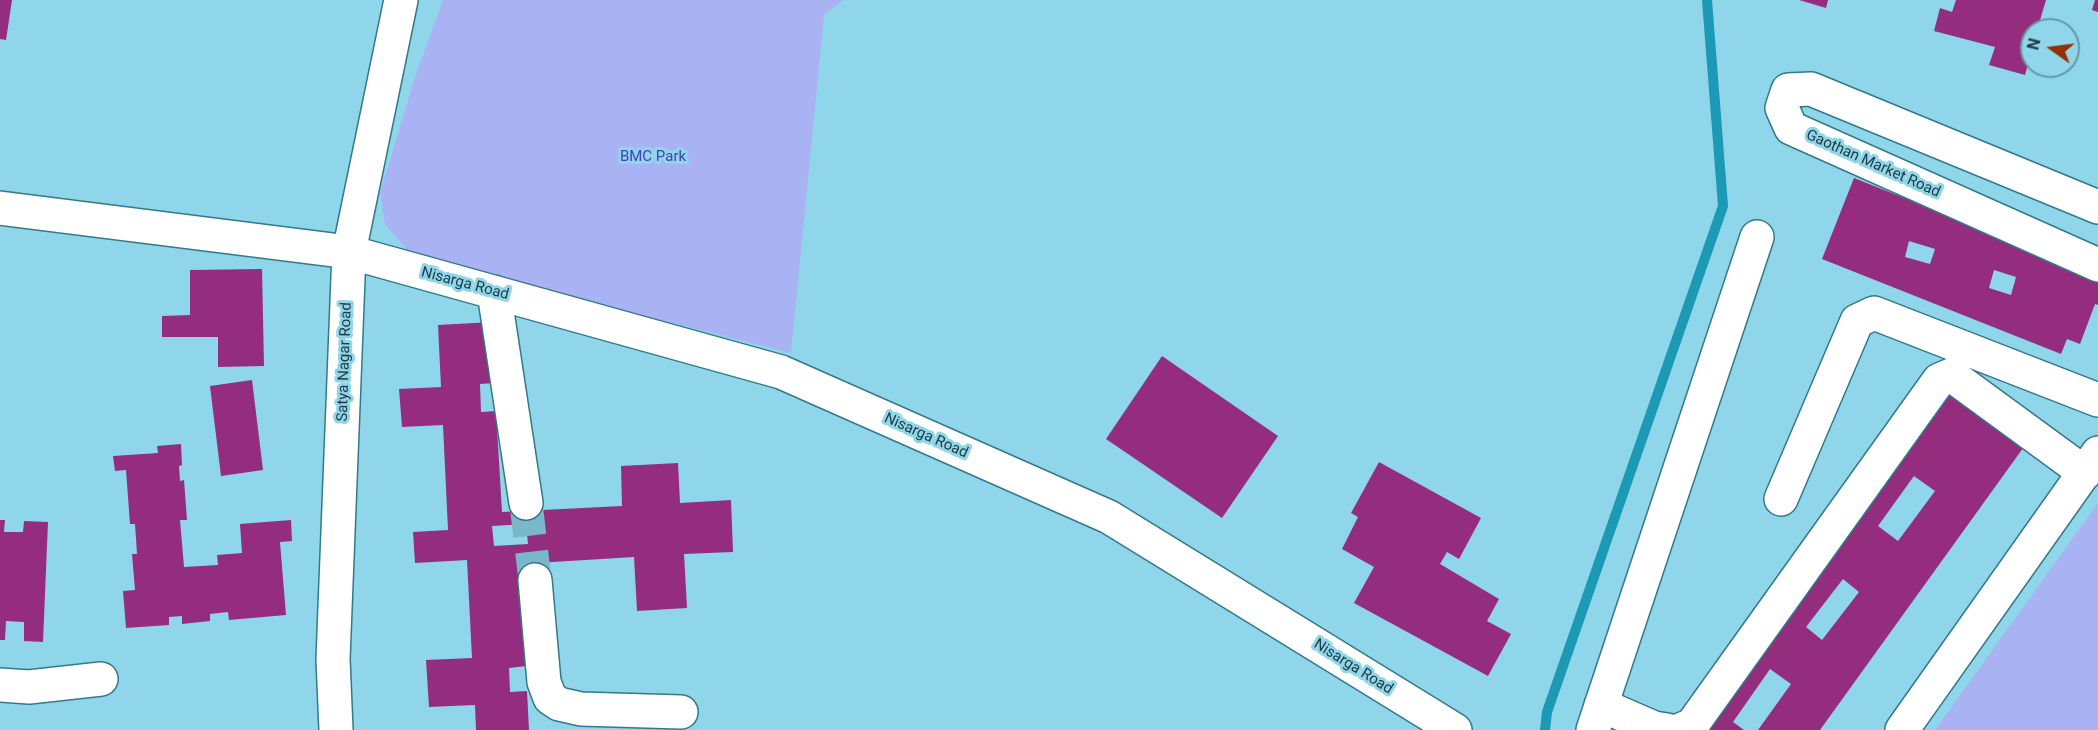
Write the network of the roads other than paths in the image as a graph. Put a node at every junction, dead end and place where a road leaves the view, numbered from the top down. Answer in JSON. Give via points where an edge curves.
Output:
{"nodes":[{"id":1,"x":400,"y":0,"type":"edge"},
{"id":2,"x":2098,"y":207,"type":"edge"},
{"id":3,"x":0,"y":208,"type":"edge"},
{"id":4,"x":1757,"y":237,"type":"dead end"},
{"id":5,"x":349,"y":252,"type":"junction"},
{"id":6,"x":2098,"y":265,"type":"edge"},
{"id":7,"x":494,"y":292,"type":"junction"},
{"id":8,"x":2098,"y":400,"type":"edge"},
{"id":9,"x":2091,"y":463,"type":"edge"},
{"id":10,"x":1781,"y":499,"type":"dead end"},
{"id":11,"x":526,"y":503,"type":"tunnel mouth"},
{"id":12,"x":535,"y":580,"type":"tunnel mouth"},
{"id":13,"x":101,"y":679,"type":"dead end"},
{"id":14,"x":0,"y":686,"type":"edge"},
{"id":15,"x":681,"y":712,"type":"dead end"},
{"id":16,"x":1597,"y":717,"type":"edge"},
{"id":17,"x":336,"y":730,"type":"edge"},
{"id":18,"x":1455,"y":730,"type":"edge"},
{"id":19,"x":1667,"y":730,"type":"edge"},
{"id":20,"x":1680,"y":730,"type":"edge"},
{"id":21,"x":1902,"y":730,"type":"edge"}],
"edges":[{"from":1,"to":5,"type":"street","name":"Satya Nagar Road"},
{"from":2,"to":6,"type":"street","name":"Gaothan Market Road","via":[[1811,89],[1788,90],[1782,108],[1791,128]]},
{"from":3,"to":5,"type":"street","name":"Nisarga Road"},
{"from":4,"to":16,"type":"street"},
{"from":5,"to":7,"type":"street","name":"Nisarga Road"},
{"from":5,"to":17,"type":"street","name":"Satya Nagar Road","via":[[333,659]]},
{"from":7,"to":11,"type":"street"},
{"from":7,"to":18,"type":"street","name":"Nisarga Road","via":[[781,372],[1109,517]]},
{"from":8,"to":10,"type":"street","via":[[1874,312],[1857,321]]},
{"from":9,"to":20,"type":"street","via":[[1951,375],[1939,380],[1692,725]]},
{"from":9,"to":21,"type":"street"},
{"from":12,"to":15,"type":"street","via":[[544,681],[550,698],[581,709]]},
{"from":13,"to":14,"type":"street","via":[[29,687]]},
{"from":16,"to":19,"type":"street"}]}
